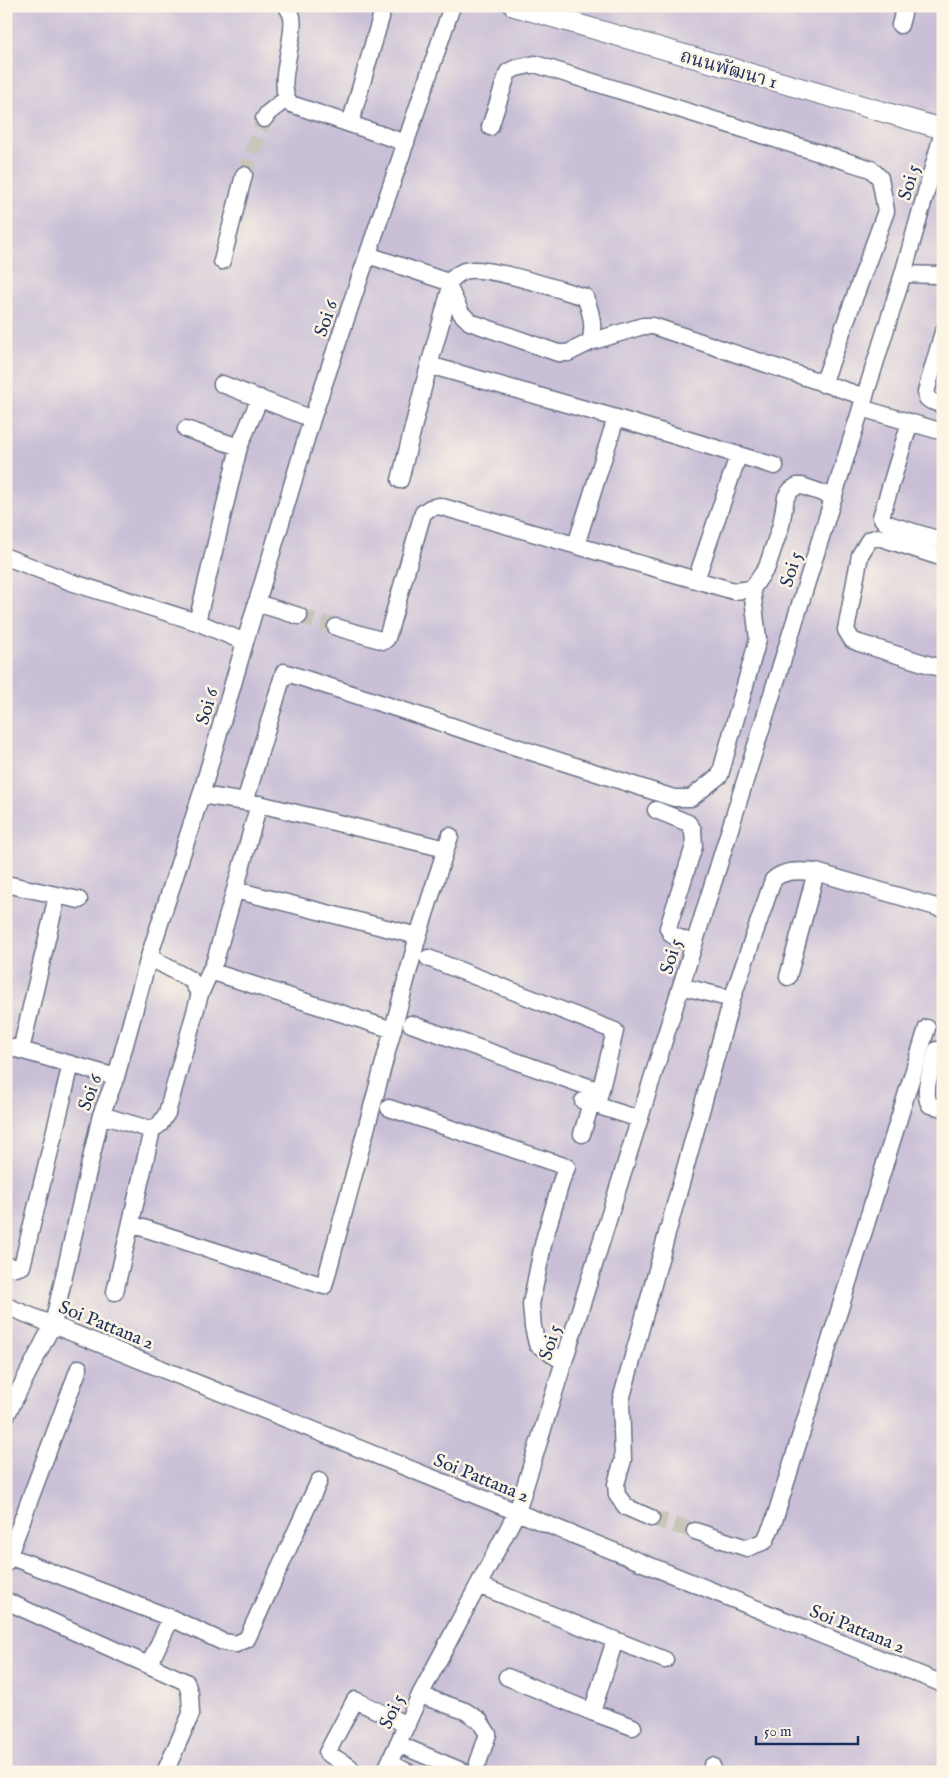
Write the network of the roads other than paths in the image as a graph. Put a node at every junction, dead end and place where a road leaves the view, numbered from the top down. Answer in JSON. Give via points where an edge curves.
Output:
{"nodes":[{"id":1,"x":287,"y":6,"type":"edge"},
{"id":2,"x":452,"y":6,"type":"edge"},
{"id":3,"x":514,"y":6,"type":"edge"},
{"id":4,"x":905,"y":6,"type":"edge"},
{"id":5,"x":381,"y":17,"type":"dead end"},
{"id":6,"x":900,"y":25,"type":"dead end"},
{"id":7,"x":286,"y":99,"type":"junction"},
{"id":8,"x":264,"y":119,"type":"tunnel mouth"},
{"id":9,"x":350,"y":124,"type":"junction"},
{"id":10,"x":490,"y":127,"type":"dead end"},
{"id":11,"x":943,"y":130,"type":"edge"},
{"id":12,"x":406,"y":143,"type":"junction"},
{"id":13,"x":244,"y":175,"type":"tunnel mouth"},
{"id":14,"x":368,"y":255,"type":"junction"},
{"id":15,"x":222,"y":261,"type":"dead end"},
{"id":16,"x":906,"y":274,"type":"junction"},
{"id":17,"x":940,"y":274,"type":"edge"},
{"id":18,"x":449,"y":286,"type":"junction"},
{"id":19,"x":943,"y":332,"type":"edge"},
{"id":20,"x":590,"y":342,"type":"junction"},
{"id":21,"x":429,"y":365,"type":"junction"},
{"id":22,"x":222,"y":384,"type":"dead end"},
{"id":23,"x":823,"y":384,"type":"junction"},
{"id":24,"x":260,"y":398,"type":"junction"},
{"id":25,"x":863,"y":403,"type":"junction"},
{"id":26,"x":943,"y":405,"type":"edge"},
{"id":27,"x":616,"y":418,"type":"junction"},
{"id":28,"x":312,"y":419,"type":"junction"},
{"id":29,"x":910,"y":422,"type":"junction"},
{"id":30,"x":186,"y":429,"type":"dead end"},
{"id":31,"x":943,"y":432,"type":"edge"},
{"id":32,"x":238,"y":447,"type":"junction"},
{"id":33,"x":738,"y":456,"type":"junction"},
{"id":34,"x":775,"y":466,"type":"dead end"},
{"id":35,"x":400,"y":480,"type":"dead end"},
{"id":36,"x":834,"y":497,"type":"junction"},
{"id":37,"x":943,"y":541,"type":"edge"},
{"id":38,"x":576,"y":545,"type":"junction"},
{"id":39,"x":6,"y":557,"type":"edge"},
{"id":40,"x":943,"y":558,"type":"edge"},
{"id":41,"x":696,"y":580,"type":"junction"},
{"id":42,"x":752,"y":589,"type":"junction"},
{"id":43,"x":256,"y":604,"type":"junction"},
{"id":44,"x":299,"y":616,"type":"tunnel mouth"},
{"id":45,"x":197,"y":622,"type":"junction"},
{"id":46,"x":336,"y":627,"type":"tunnel mouth"},
{"id":47,"x":245,"y":642,"type":"junction"},
{"id":48,"x":943,"y":669,"type":"edge"},
{"id":49,"x":202,"y":795,"type":"junction"},
{"id":50,"x":252,"y":803,"type":"junction"},
{"id":51,"x":656,"y":810,"type":"dead end"},
{"id":52,"x":816,"y":872,"type":"junction"},
{"id":53,"x":6,"y":884,"type":"edge"},
{"id":54,"x":235,"y":890,"type":"junction"},
{"id":55,"x":57,"y":896,"type":"junction"},
{"id":56,"x":79,"y":900,"type":"dead end"},
{"id":57,"x":943,"y":909,"type":"edge"},
{"id":58,"x":418,"y":936,"type":"junction"},
{"id":59,"x":694,"y":944,"type":"junction"},
{"id":60,"x":149,"y":957,"type":"junction"},
{"id":61,"x":428,"y":958,"type":"dead end"},
{"id":62,"x":210,"y":971,"type":"junction"},
{"id":63,"x":788,"y":977,"type":"dead end"},
{"id":64,"x":681,"y":986,"type":"junction"},
{"id":65,"x":200,"y":994,"type":"junction"},
{"id":66,"x":732,"y":999,"type":"junction"},
{"id":67,"x":411,"y":1024,"type":"dead end"},
{"id":68,"x":927,"y":1028,"type":"dead end"},
{"id":69,"x":392,"y":1030,"type":"junction"},
{"id":70,"x":14,"y":1048,"type":"edge"},
{"id":71,"x":937,"y":1050,"type":"dead end"},
{"id":72,"x":71,"y":1064,"type":"junction"},
{"id":73,"x":116,"y":1077,"type":"junction"},
{"id":74,"x":593,"y":1100,"type":"junction"},
{"id":75,"x":389,"y":1108,"type":"dead end"},
{"id":76,"x":943,"y":1108,"type":"edge"},
{"id":77,"x":100,"y":1115,"type":"junction"},
{"id":78,"x":639,"y":1119,"type":"junction"},
{"id":79,"x":152,"y":1130,"type":"junction"},
{"id":80,"x":582,"y":1134,"type":"dead end"},
{"id":81,"x":131,"y":1224,"type":"junction"},
{"id":82,"x":6,"y":1265,"type":"edge"},
{"id":83,"x":116,"y":1292,"type":"dead end"},
{"id":84,"x":6,"y":1306,"type":"edge"},
{"id":85,"x":53,"y":1324,"type":"junction"},
{"id":86,"x":564,"y":1362,"type":"junction"},
{"id":87,"x":79,"y":1368,"type":"dead end"},
{"id":88,"x":6,"y":1416,"type":"edge"},
{"id":89,"x":320,"y":1481,"type":"dead end"},
{"id":90,"x":517,"y":1512,"type":"junction"},
{"id":91,"x":651,"y":1518,"type":"tunnel mouth"},
{"id":92,"x":695,"y":1532,"type":"tunnel mouth"},
{"id":93,"x":7,"y":1558,"type":"edge"},
{"id":94,"x":478,"y":1585,"type":"junction"},
{"id":95,"x":6,"y":1600,"type":"edge"},
{"id":96,"x":171,"y":1618,"type":"junction"},
{"id":97,"x":615,"y":1640,"type":"junction"},
{"id":98,"x":665,"y":1660,"type":"dead end"},
{"id":99,"x":149,"y":1665,"type":"junction"},
{"id":100,"x":507,"y":1677,"type":"dead end"},
{"id":101,"x":943,"y":1684,"type":"edge"},
{"id":102,"x":420,"y":1695,"type":"junction"},
{"id":103,"x":592,"y":1712,"type":"junction"},
{"id":104,"x":406,"y":1725,"type":"junction"},
{"id":105,"x":633,"y":1728,"type":"dead end"},
{"id":106,"x":398,"y":1744,"type":"junction"},
{"id":107,"x":387,"y":1767,"type":"edge"},
{"id":108,"x":471,"y":1767,"type":"edge"},
{"id":109,"x":165,"y":1772,"type":"edge"},
{"id":110,"x":347,"y":1772,"type":"edge"},
{"id":111,"x":408,"y":1772,"type":"edge"}],
"edges":[{"from":1,"to":7,"type":"street","via":[[292,16],[284,82]]},
{"from":2,"to":12,"type":"street","name":"Soi 6"},
{"from":3,"to":11,"type":"main road","name":"ถนนพัฒนา 1"},
{"from":4,"to":6,"type":"street"},
{"from":5,"to":9,"type":"street"},
{"from":7,"to":8,"type":"street"},
{"from":7,"to":9,"type":"street","via":[[291,104]]},
{"from":9,"to":12,"type":"street"},
{"from":10,"to":23,"type":"street","via":[[508,72],[535,64],[871,169],[880,178],[886,211]]},
{"from":11,"to":16,"type":"street","name":"Soi 5"},
{"from":12,"to":14,"type":"street","name":"Soi 6"},
{"from":13,"to":15,"type":"street"},
{"from":14,"to":18,"type":"street"},
{"from":14,"to":28,"type":"street","name":"Soi 6"},
{"from":16,"to":17,"type":"street"},
{"from":16,"to":25,"type":"street","name":"Soi 5"},
{"from":18,"to":20,"type":"street","via":[[470,322],[558,353],[568,353]]},
{"from":18,"to":20,"type":"street","via":[[463,271],[477,269],[585,297],[591,312],[593,334]]},
{"from":18,"to":21,"type":"street"},
{"from":19,"to":26,"type":"street","via":[[926,392],[927,398]]},
{"from":20,"to":23,"type":"street","via":[[653,326]]},
{"from":21,"to":27,"type":"street"},
{"from":21,"to":35,"type":"street"},
{"from":22,"to":24,"type":"street"},
{"from":23,"to":25,"type":"street"},
{"from":24,"to":28,"type":"street"},
{"from":24,"to":32,"type":"street"},
{"from":25,"to":29,"type":"street"},
{"from":25,"to":36,"type":"street","name":"Soi 5"},
{"from":27,"to":33,"type":"street"},
{"from":27,"to":38,"type":"street"},
{"from":28,"to":43,"type":"street","name":"Soi 6"},
{"from":29,"to":31,"type":"street"},
{"from":29,"to":37,"type":"street","via":[[881,517],[891,525]]},
{"from":30,"to":32,"type":"street"},
{"from":32,"to":45,"type":"street"},
{"from":33,"to":34,"type":"street"},
{"from":33,"to":41,"type":"street"},
{"from":36,"to":42,"type":"street","via":[[802,486],[791,490],[786,496],[767,567]]},
{"from":36,"to":59,"type":"street","name":"Soi 5"},
{"from":38,"to":41,"type":"street"},
{"from":38,"to":46,"type":"street","via":[[439,506],[430,508],[423,513],[387,638],[379,640]]},
{"from":39,"to":45,"type":"street","via":[[71,582]]},
{"from":40,"to":48,"type":"street","via":[[878,537],[869,540],[860,555],[846,630],[852,640],[859,643]]},
{"from":41,"to":42,"type":"street","via":[[734,591]]},
{"from":42,"to":50,"type":"street","via":[[758,639],[723,766],[720,774],[706,788],[691,798],[674,798],[284,672]]},
{"from":43,"to":44,"type":"street"},
{"from":43,"to":47,"type":"street","name":"Soi 6"},
{"from":45,"to":47,"type":"street"},
{"from":47,"to":49,"type":"street","name":"Soi 6"},
{"from":49,"to":50,"type":"street"},
{"from":49,"to":60,"type":"street","name":"Soi 6"},
{"from":50,"to":54,"type":"street"},
{"from":50,"to":58,"type":"street","via":[[448,843]]},
{"from":51,"to":59,"type":"street","via":[[688,823],[693,830],[694,846],[668,928],[672,935]]},
{"from":52,"to":57,"type":"street"},
{"from":52,"to":63,"type":"street"},
{"from":52,"to":66,"type":"street","via":[[796,871],[773,880]]},
{"from":53,"to":55,"type":"street"},
{"from":54,"to":58,"type":"street"},
{"from":54,"to":62,"type":"street"},
{"from":55,"to":56,"type":"street"},
{"from":55,"to":70,"type":"street"},
{"from":58,"to":69,"type":"street"},
{"from":59,"to":64,"type":"street","name":"Soi 5"},
{"from":60,"to":65,"type":"street","via":[[191,980]]},
{"from":60,"to":73,"type":"street","name":"Soi 6"},
{"from":61,"to":74,"type":"street","via":[[615,1031]]},
{"from":62,"to":65,"type":"street"},
{"from":62,"to":69,"type":"street"},
{"from":64,"to":66,"type":"street"},
{"from":64,"to":78,"type":"street","name":"Soi 5"},
{"from":65,"to":79,"type":"street","via":[[167,1113]]},
{"from":66,"to":91,"type":"street","via":[[621,1400],[623,1460],[616,1484],[617,1495],[626,1507]]},
{"from":67,"to":74,"type":"street"},
{"from":68,"to":92,"type":"street","via":[[774,1521],[765,1541],[747,1548]]},
{"from":69,"to":81,"type":"street","via":[[324,1286]]},
{"from":70,"to":72,"type":"street"},
{"from":71,"to":76,"type":"street","via":[[926,1093],[930,1105]]},
{"from":72,"to":73,"type":"street"},
{"from":72,"to":82,"type":"street","via":[[22,1266]]},
{"from":73,"to":77,"type":"street","name":"Soi 6"},
{"from":74,"to":78,"type":"street"},
{"from":74,"to":80,"type":"street"},
{"from":75,"to":86,"type":"street","via":[[567,1167],[544,1240],[531,1304],[537,1344]]},
{"from":77,"to":79,"type":"street"},
{"from":77,"to":85,"type":"street","name":"Soi 6"},
{"from":78,"to":86,"type":"street","name":"Soi 5"},
{"from":79,"to":81,"type":"street"},
{"from":81,"to":83,"type":"street"},
{"from":84,"to":85,"type":"street","name":"Soi Pattana 2"},
{"from":85,"to":88,"type":"street","name":"Soi 6"},
{"from":85,"to":90,"type":"street","name":"Soi Pattana 2"},
{"from":86,"to":90,"type":"street","name":"Soi 5"},
{"from":87,"to":93,"type":"street"},
{"from":89,"to":96,"type":"street","via":[[247,1639],[236,1644],[223,1642]]},
{"from":90,"to":94,"type":"street","name":"Soi 5"},
{"from":90,"to":101,"type":"street","name":"Soi Pattana 2"},
{"from":93,"to":96,"type":"street"},
{"from":94,"to":97,"type":"street"},
{"from":94,"to":102,"type":"street","name":"Soi 5"},
{"from":95,"to":99,"type":"street"},
{"from":96,"to":99,"type":"street"},
{"from":97,"to":98,"type":"street"},
{"from":97,"to":103,"type":"street"},
{"from":99,"to":109,"type":"street","via":[[186,1682],[190,1694],[191,1714]]},
{"from":100,"to":103,"type":"street"},
{"from":102,"to":104,"type":"street","name":"Soi 5"},
{"from":102,"to":108,"type":"street","via":[[465,1711],[479,1720],[488,1734]]},
{"from":103,"to":105,"type":"street"},
{"from":104,"to":106,"type":"street","name":"Soi 5"},
{"from":104,"to":110,"type":"street","via":[[355,1700],[327,1753],[350,1767]]},
{"from":106,"to":107,"type":"street","name":"Soi 5"},
{"from":106,"to":108,"type":"street"},
{"from":107,"to":111,"type":"street"}]}
